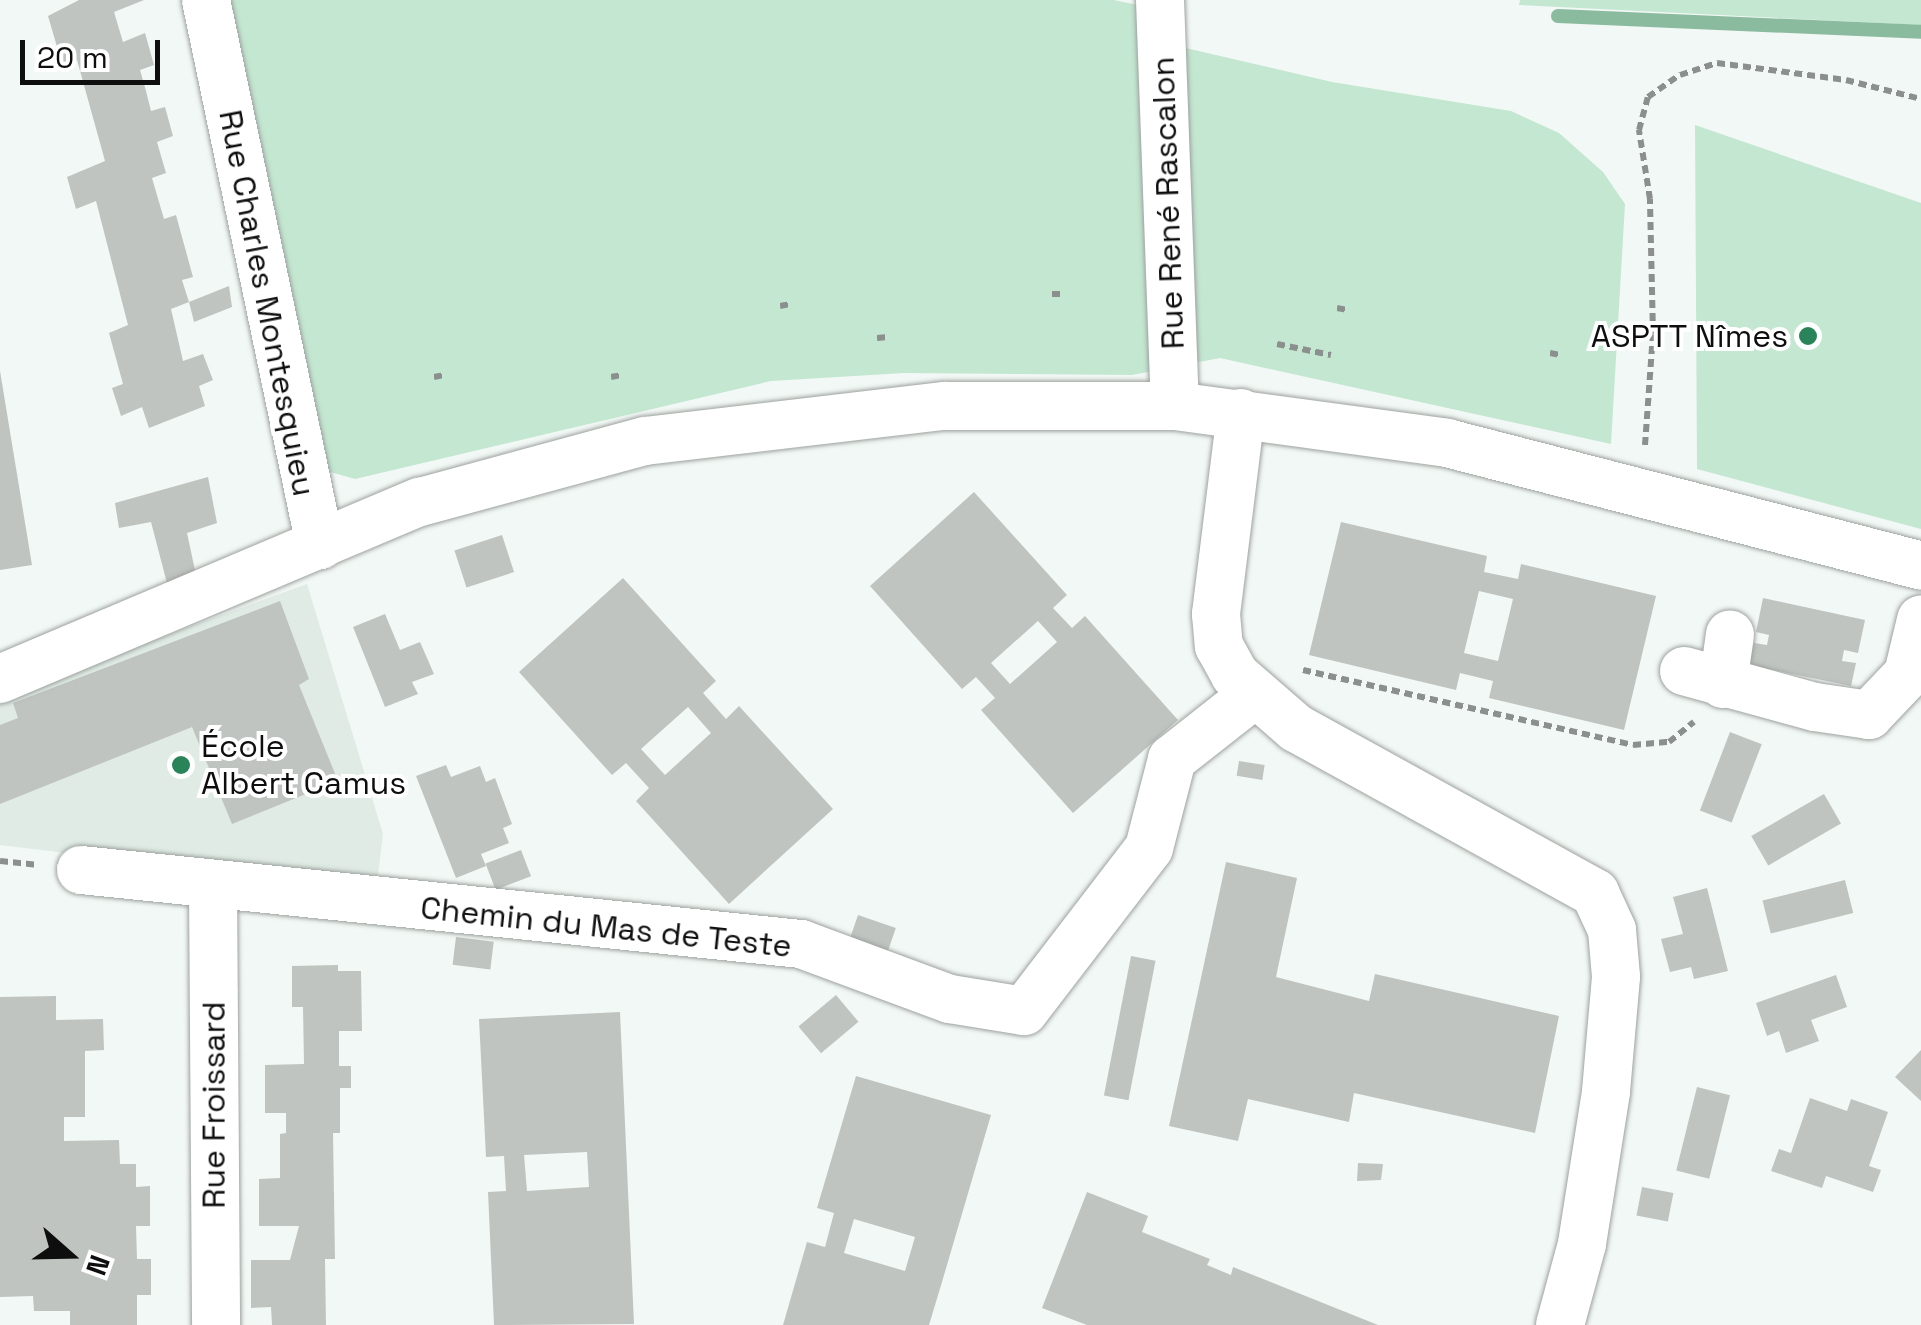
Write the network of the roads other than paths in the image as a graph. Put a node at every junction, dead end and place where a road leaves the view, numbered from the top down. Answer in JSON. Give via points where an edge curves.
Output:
{"nodes":[{"id":1,"x":206,"y":0,"type":"edge"},
{"id":2,"x":1160,"y":0,"type":"edge"},
{"id":3,"x":1175,"y":406,"type":"junction"},
{"id":4,"x":1241,"y":413,"type":"junction"},
{"id":5,"x":320,"y":545,"type":"junction"},
{"id":6,"x":1921,"y":566,"type":"edge"},
{"id":7,"x":1921,"y":620,"type":"edge"},
{"id":8,"x":1730,"y":634,"type":"dead end"},
{"id":9,"x":0,"y":679,"type":"edge"},
{"id":10,"x":1252,"y":696,"type":"junction"},
{"id":11,"x":81,"y":870,"type":"dead end"},
{"id":12,"x":213,"y":886,"type":"junction"},
{"id":13,"x":216,"y":1325,"type":"edge"},
{"id":14,"x":1560,"y":1325,"type":"edge"}],
"edges":[{"from":1,"to":5,"type":"street","name":"Rue Charles Montesquieu"},
{"from":2,"to":3,"type":"street","name":"Rue René Rascalon"},
{"from":3,"to":4,"type":"street"},
{"from":3,"to":5,"type":"street","via":[[945,406],[644,442],[420,502]]},
{"from":4,"to":6,"type":"street","via":[[1448,443]]},
{"from":4,"to":10,"type":"street","via":[[1216,614],[1219,646]]},
{"from":5,"to":9,"type":"street"},
{"from":7,"to":8,"type":"street","via":[[1908,674],[1869,715],[1704,677]]},
{"from":10,"to":12,"type":"street","name":"Chemin du Mas de Teste","via":[[1172,759],[1149,848],[1024,1011],[950,998],[801,944]]},
{"from":10,"to":14,"type":"street","via":[[1296,728],[1583,886],[1601,905],[1612,930],[1616,977],[1606,1092],[1582,1244]]},
{"from":11,"to":12,"type":"street","name":"Chemin du Mas de Teste"},
{"from":12,"to":13,"type":"street","name":"Rue Froissard"}]}
